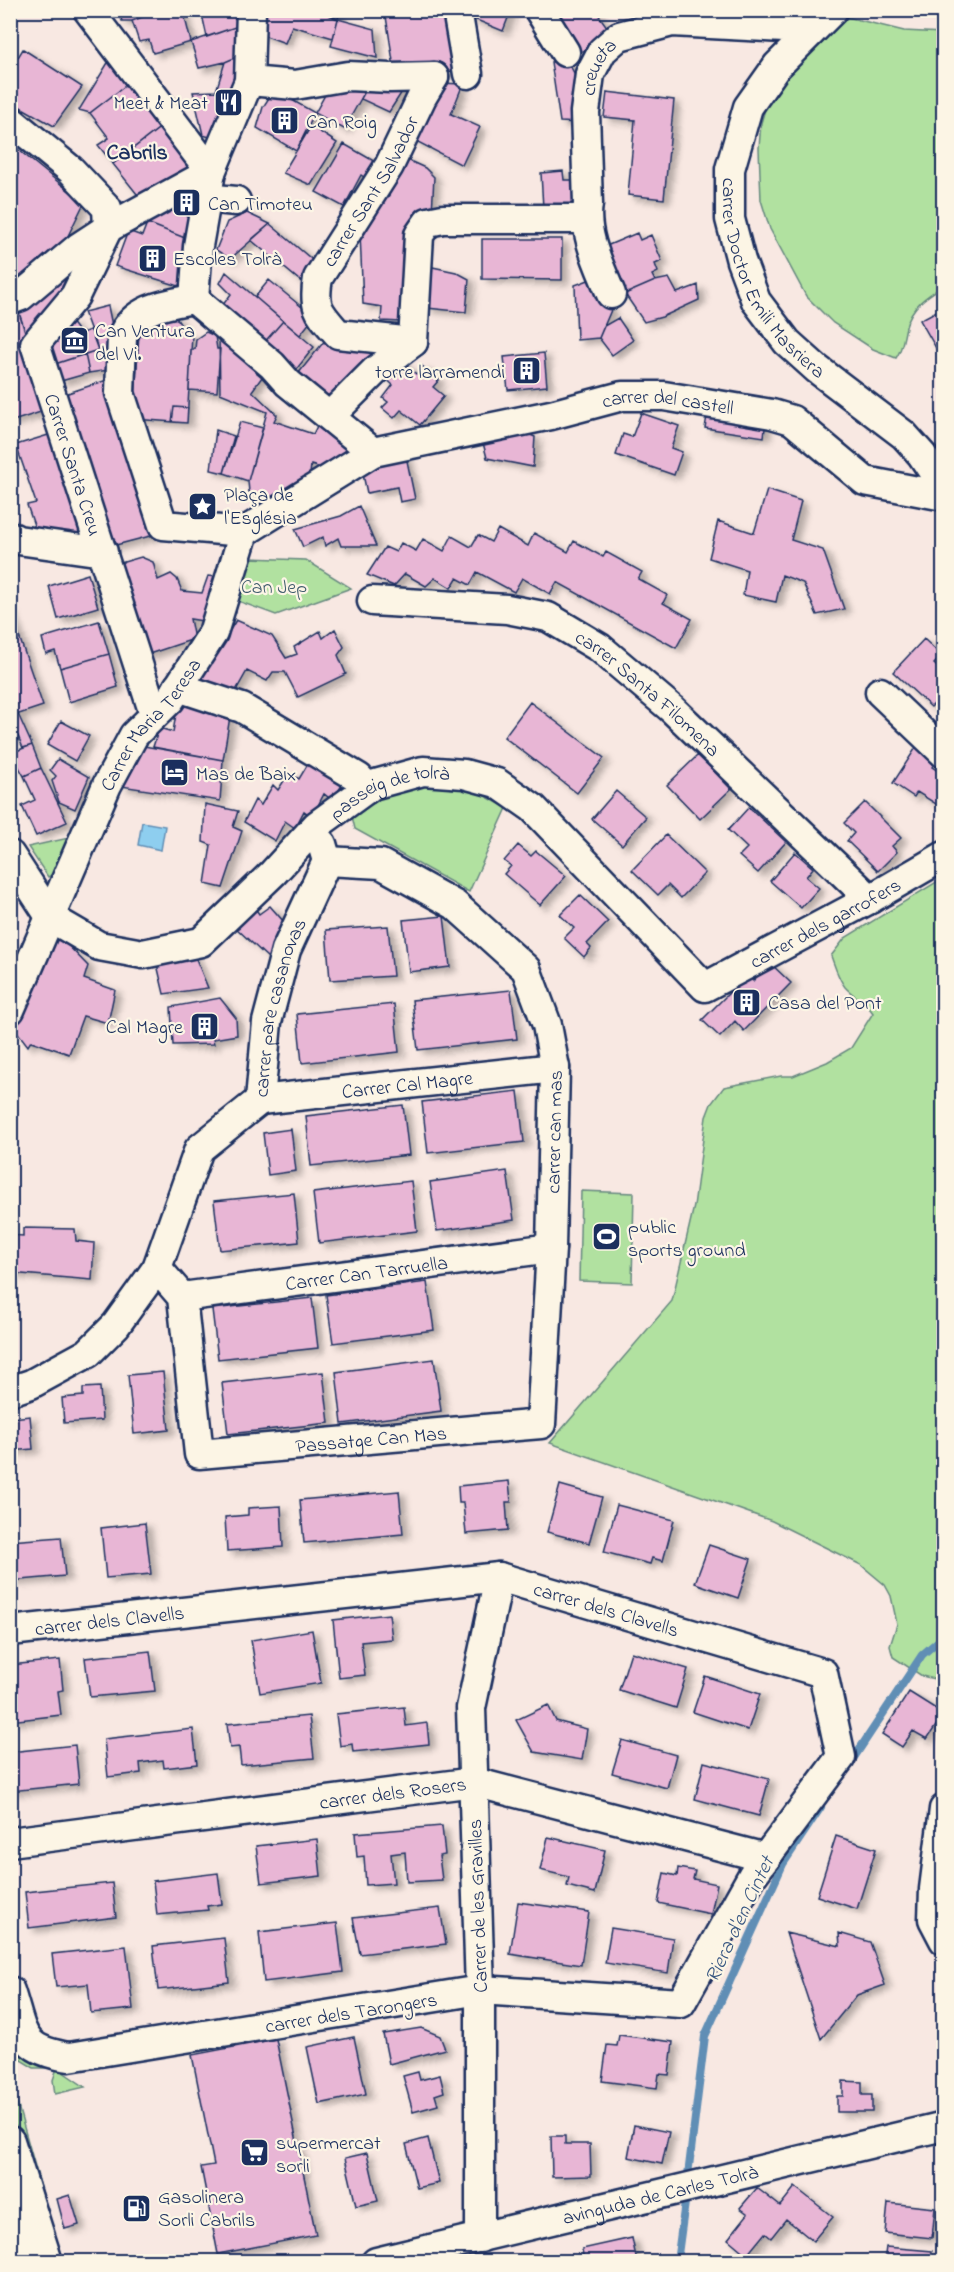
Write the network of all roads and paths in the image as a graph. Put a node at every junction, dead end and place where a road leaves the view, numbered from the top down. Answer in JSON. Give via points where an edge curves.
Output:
{"nodes":[{"id":1,"x":88,"y":10,"type":"edge"},
{"id":2,"x":251,"y":10,"type":"edge"},
{"id":3,"x":457,"y":10,"type":"edge"},
{"id":4,"x":539,"y":10,"type":"edge"},
{"id":5,"x":833,"y":10,"type":"edge"},
{"id":6,"x":811,"y":32,"type":"junction"},
{"id":7,"x":565,"y":52,"type":"dead end"},
{"id":8,"x":468,"y":74,"type":"dead end"},
{"id":9,"x":249,"y":81,"type":"junction"},
{"id":10,"x":10,"y":120,"type":"edge"},
{"id":11,"x":209,"y":185,"type":"junction"},
{"id":12,"x":236,"y":201,"type":"dead end"},
{"id":13,"x":586,"y":219,"type":"junction"},
{"id":14,"x":108,"y":228,"type":"junction"},
{"id":15,"x":611,"y":294,"type":"dead end"},
{"id":16,"x":194,"y":299,"type":"junction"},
{"id":17,"x":10,"y":300,"type":"edge"},
{"id":18,"x":413,"y":342,"type":"junction"},
{"id":19,"x":330,"y":416,"type":"junction"},
{"id":20,"x":373,"y":452,"type":"junction"},
{"id":21,"x":944,"y":488,"type":"edge"},
{"id":22,"x":944,"y":496,"type":"edge"},
{"id":23,"x":244,"y":532,"type":"junction"},
{"id":24,"x":10,"y":536,"type":"edge"},
{"id":25,"x":103,"y":552,"type":"junction"},
{"id":26,"x":372,"y":601,"type":"dead end"},
{"id":27,"x":178,"y":687,"type":"junction"},
{"id":28,"x":880,"y":692,"type":"dead end"},
{"id":29,"x":153,"y":714,"type":"junction"},
{"id":30,"x":944,"y":753,"type":"edge"},
{"id":31,"x":368,"y":789,"type":"junction"},
{"id":32,"x":317,"y":825,"type":"junction"},
{"id":33,"x":10,"y":855,"type":"edge"},
{"id":34,"x":944,"y":856,"type":"edge"},
{"id":35,"x":327,"y":861,"type":"junction"},
{"id":36,"x":870,"y":899,"type":"junction"},
{"id":37,"x":51,"y":918,"type":"junction"},
{"id":38,"x":705,"y":987,"type":"joint"},
{"id":39,"x":10,"y":1010,"type":"edge"},
{"id":40,"x":555,"y":1068,"type":"junction"},
{"id":41,"x":260,"y":1100,"type":"junction"},
{"id":42,"x":551,"y":1248,"type":"junction"},
{"id":43,"x":157,"y":1268,"type":"junction"},
{"id":44,"x":182,"y":1296,"type":"junction"},
{"id":45,"x":10,"y":1391,"type":"edge"},
{"id":46,"x":542,"y":1424,"type":"joint"},
{"id":47,"x":499,"y":1577,"type":"junction"},
{"id":48,"x":10,"y":1631,"type":"edge"},
{"id":49,"x":474,"y":1782,"type":"junction"},
{"id":50,"x":944,"y":1809,"type":"edge"},
{"id":51,"x":10,"y":1842,"type":"edge"},
{"id":52,"x":766,"y":1858,"type":"junction"},
{"id":53,"x":944,"y":1940,"type":"edge"},
{"id":54,"x":480,"y":1990,"type":"junction"},
{"id":55,"x":10,"y":1991,"type":"edge"},
{"id":56,"x":681,"y":2002,"type":"joint"},
{"id":57,"x":944,"y":2126,"type":"edge"},
{"id":58,"x":10,"y":2141,"type":"edge"},
{"id":59,"x":10,"y":2212,"type":"edge"},
{"id":60,"x":480,"y":2238,"type":"junction"},
{"id":61,"x":26,"y":2262,"type":"edge"},
{"id":62,"x":48,"y":2262,"type":"edge"},
{"id":63,"x":376,"y":2262,"type":"edge"}],
"edges":[{"from":1,"to":11,"type":"street"},
{"from":2,"to":9,"type":"street"},
{"from":3,"to":8,"type":"street"},
{"from":4,"to":7,"type":"street"},
{"from":5,"to":6,"type":"street","name":"carrer Doctor Emili Masriera"},
{"from":6,"to":13,"type":"street","name":"creueta","via":[[672,22],[619,36],[602,51],[590,74],[585,112]]},
{"from":6,"to":21,"type":"street","name":"carrer Doctor Emili Masriera","via":[[777,66],[748,107],[730,169],[730,219],[741,261],[756,301],[787,342],[904,435]]},
{"from":9,"to":11,"type":"street"},
{"from":9,"to":18,"type":"street","name":"carrer Sant Salvador","via":[[295,85],[348,76],[434,77],[390,166],[318,278],[315,299],[324,319],[338,334]]},
{"from":10,"to":14,"type":"street","via":[[71,170],[107,208]]},
{"from":11,"to":12,"type":"street"},
{"from":11,"to":14,"type":"street"},
{"from":11,"to":16,"type":"street"},
{"from":13,"to":15,"type":"street","name":"creueta"},
{"from":13,"to":18,"type":"street","via":[[428,222],[419,235]]},
{"from":14,"to":17,"type":"street","via":[[21,296]]},
{"from":14,"to":25,"type":"street","name":"Carrer Santa Creu","via":[[75,296],[35,344]]},
{"from":16,"to":19,"type":"street"},
{"from":16,"to":23,"type":"street","via":[[156,306],[125,330],[120,393],[163,525]]},
{"from":18,"to":19,"type":"street","via":[[375,371]]},
{"from":19,"to":20,"type":"street"},
{"from":20,"to":22,"type":"street","name":"carrer del castell","via":[[622,396],[664,396],[792,420],[865,480]]},
{"from":20,"to":23,"type":"street"},
{"from":23,"to":27,"type":"street","name":"Carrer Maria Teresa","via":[[213,633]]},
{"from":24,"to":25,"type":"street"},
{"from":25,"to":29,"type":"street","name":"Carrer Santa Creu"},
{"from":26,"to":36,"type":"street","name":"carrer Santa Filomena","via":[[507,609],[548,617],[600,648],[672,708]]},
{"from":27,"to":29,"type":"street","name":"Carrer Maria Teresa"},
{"from":27,"to":31,"type":"street","via":[[242,708],[359,778]]},
{"from":28,"to":30,"type":"street"},
{"from":29,"to":37,"type":"street","name":"Carrer Maria Teresa","via":[[134,735],[107,785]]},
{"from":31,"to":32,"type":"street","name":"passeig de tolrà"},
{"from":31,"to":38,"type":"street","name":"passeig de tolrà","via":[[423,771],[464,774],[497,783],[533,808]]},
{"from":32,"to":35,"type":"street"},
{"from":32,"to":37,"type":"street","name":"passeig de tolrà","via":[[201,942],[143,954],[99,946]]},
{"from":33,"to":37,"type":"street"},
{"from":34,"to":36,"type":"street","name":"carrer dels garrofers"},
{"from":35,"to":40,"type":"street","name":"carrer can mas","via":[[381,864],[455,905],[526,969],[547,1025]]},
{"from":35,"to":41,"type":"street","name":"carrer pare casanovas","via":[[286,950],[267,1023]]},
{"from":36,"to":38,"type":"street","name":"carrer dels garrofers"},
{"from":37,"to":39,"type":"street"},
{"from":40,"to":41,"type":"street","name":"Carrer Cal Magre"},
{"from":40,"to":42,"type":"street","name":"carrer can mas"},
{"from":41,"to":43,"type":"street","name":"carrer pare casanovas","via":[[199,1149]]},
{"from":42,"to":44,"type":"street","name":"Carrer Can Tarruella"},
{"from":42,"to":46,"type":"street","name":"carrer can mas"},
{"from":43,"to":44,"type":"street"},
{"from":43,"to":45,"type":"street","via":[[116,1325],[88,1353]]},
{"from":44,"to":46,"type":"street","name":"Passatge Can Mas","via":[[200,1454]]},
{"from":47,"to":48,"type":"street","name":"carrer dels Clavells"},
{"from":47,"to":49,"type":"street","name":"Carrer de les Gravilles","via":[[471,1708]]},
{"from":47,"to":52,"type":"street","name":"carrer dels Clavells","via":[[823,1673],[841,1757]]},
{"from":49,"to":51,"type":"street","name":"carrer dels Rosers"},
{"from":49,"to":52,"type":"street","name":"carrer dels Rosers"},
{"from":49,"to":54,"type":"street","name":"Carrer de les Gravilles"},
{"from":50,"to":53,"type":"street","via":[[933,1919]]},
{"from":52,"to":56,"type":"street","name":"carrer dels Clavells"},
{"from":54,"to":55,"type":"street","name":"carrer dels Tarongers","via":[[69,2057],[46,2053],[26,2040]]},
{"from":54,"to":56,"type":"street","name":"carrer dels Tarongers"},
{"from":54,"to":60,"type":"street","name":"Carrer de les Gravilles"},
{"from":57,"to":60,"type":"street","name":"avinguda de Carles Tolrà"},
{"from":58,"to":62,"type":"street"},
{"from":59,"to":61,"type":"street"},
{"from":60,"to":63,"type":"street","name":"avinguda de Carles Tolrà"}]}
